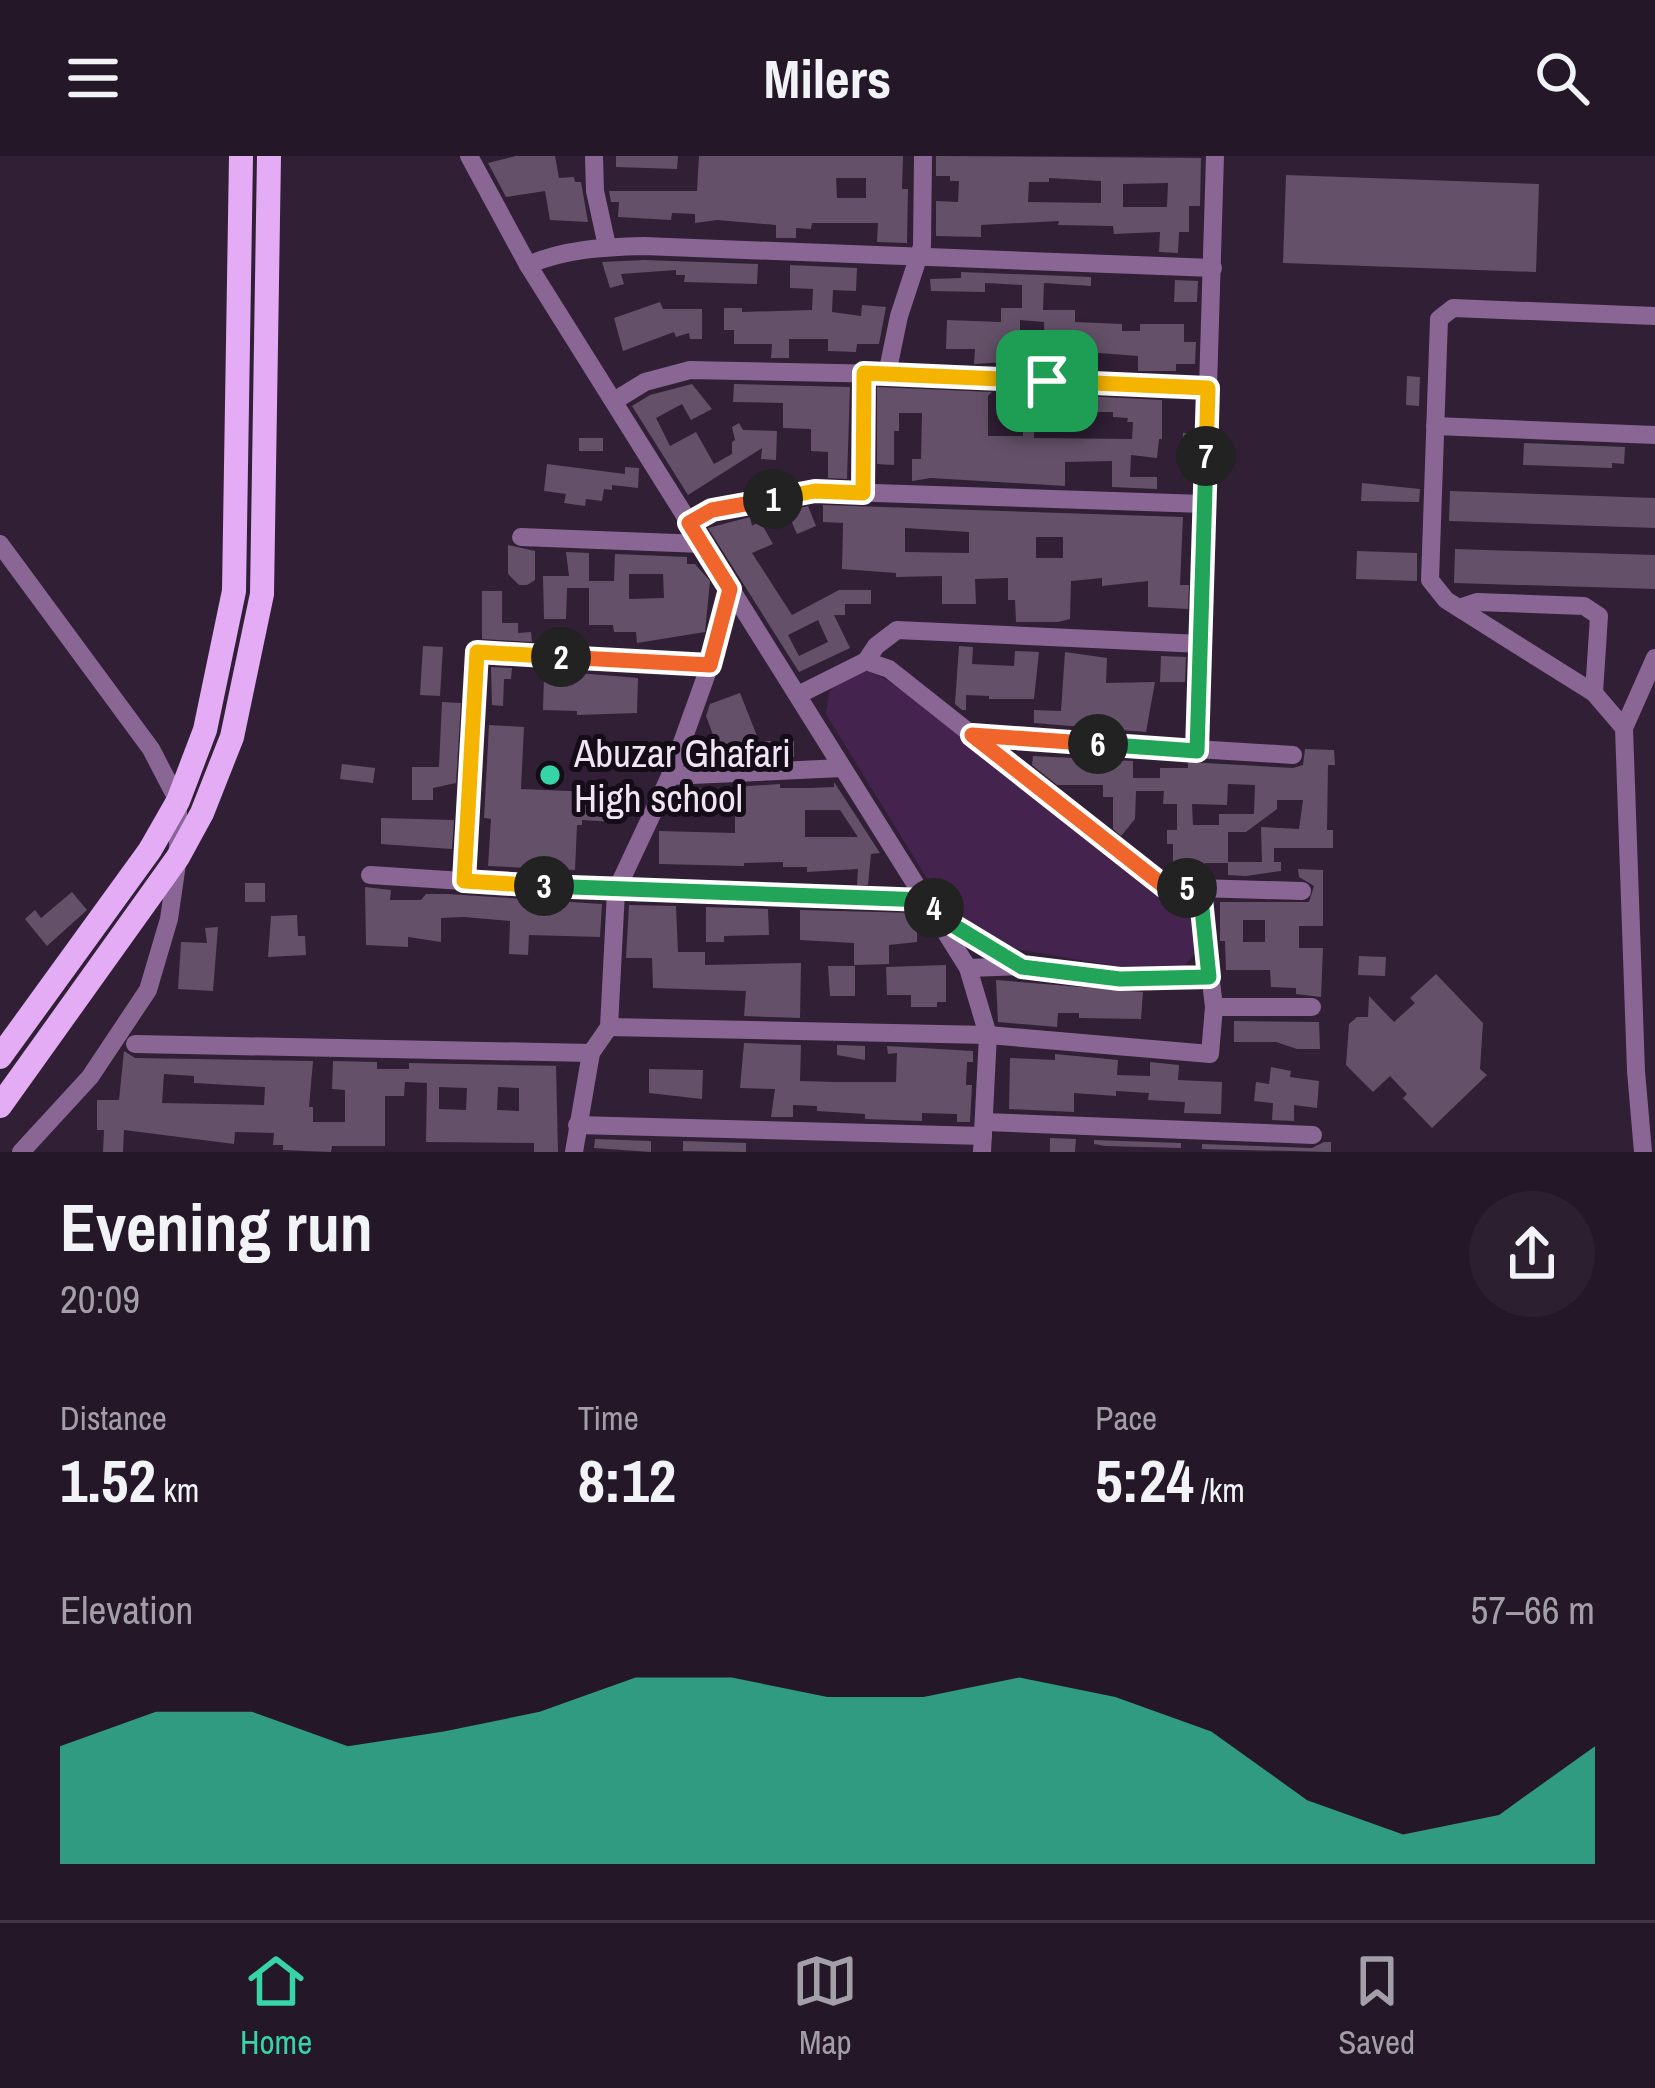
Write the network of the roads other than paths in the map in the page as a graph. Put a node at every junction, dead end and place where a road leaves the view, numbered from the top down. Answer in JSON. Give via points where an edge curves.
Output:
{"nodes":[{"id":1,"x":242,"y":156,"type":"edge"},
{"id":2,"x":269,"y":156,"type":"edge"},
{"id":3,"x":494,"y":156,"type":"edge"},
{"id":4,"x":594,"y":156,"type":"edge"},
{"id":5,"x":923,"y":156,"type":"edge"},
{"id":6,"x":1215,"y":156,"type":"edge"},
{"id":7,"x":471,"y":159,"type":"edge"},
{"id":8,"x":607,"y":247,"type":"junction"},
{"id":9,"x":919,"y":258,"type":"junction"},
{"id":10,"x":528,"y":266,"type":"junction"},
{"id":11,"x":1213,"y":268,"type":"junction"},
{"id":12,"x":1655,"y":316,"type":"edge"},
{"id":13,"x":864,"y":373,"type":"junction"},
{"id":14,"x":887,"y":374,"type":"junction"},
{"id":15,"x":1208,"y":388,"type":"junction"},
{"id":16,"x":614,"y":400,"type":"junction"},
{"id":17,"x":1435,"y":426,"type":"junction"},
{"id":18,"x":1655,"y":435,"type":"edge"},
{"id":19,"x":863,"y":493,"type":"junction"},
{"id":20,"x":1204,"y":504,"type":"junction"},
{"id":21,"x":689,"y":523,"type":"junction"},
{"id":22,"x":520,"y":537,"type":"dead end"},
{"id":23,"x":0,"y":544,"type":"edge"},
{"id":24,"x":702,"y":544,"type":"junction"},
{"id":25,"x":7,"y":565,"type":"edge"},
{"id":26,"x":730,"y":589,"type":"junction"},
{"id":27,"x":1459,"y":608,"type":"junction"},
{"id":28,"x":1201,"y":644,"type":"junction"},
{"id":29,"x":1655,"y":658,"type":"edge"},
{"id":30,"x":866,"y":661,"type":"junction"},
{"id":31,"x":710,"y":665,"type":"junction"},
{"id":32,"x":1594,"y":693,"type":"junction"},
{"id":33,"x":798,"y":695,"type":"junction"},
{"id":34,"x":1624,"y":728,"type":"junction"},
{"id":35,"x":972,"y":735,"type":"junction"},
{"id":36,"x":1197,"y":751,"type":"junction"},
{"id":37,"x":1294,"y":754,"type":"dead end"},
{"id":38,"x":842,"y":767,"type":"junction"},
{"id":39,"x":670,"y":776,"type":"junction"},
{"id":40,"x":178,"y":801,"type":"junction"},
{"id":41,"x":178,"y":857,"type":"junction"},
{"id":42,"x":370,"y":875,"type":"dead end"},
{"id":43,"x":464,"y":881,"type":"junction"},
{"id":44,"x":1200,"y":889,"type":"junction"},
{"id":45,"x":616,"y":891,"type":"junction"},
{"id":46,"x":1302,"y":891,"type":"dead end"},
{"id":47,"x":925,"y":900,"type":"junction"},
{"id":48,"x":1022,"y":967,"type":"junction"},
{"id":49,"x":968,"y":968,"type":"junction"},
{"id":50,"x":1209,"y":977,"type":"junction"},
{"id":51,"x":1214,"y":1007,"type":"junction"},
{"id":52,"x":1312,"y":1007,"type":"dead end"},
{"id":53,"x":609,"y":1027,"type":"junction"},
{"id":54,"x":988,"y":1035,"type":"junction"},
{"id":55,"x":135,"y":1044,"type":"dead end"},
{"id":56,"x":591,"y":1053,"type":"junction"},
{"id":57,"x":0,"y":1057,"type":"edge"},
{"id":58,"x":0,"y":1106,"type":"edge"},
{"id":59,"x":577,"y":1125,"type":"junction"},
{"id":60,"x":1313,"y":1135,"type":"dead end"},
{"id":61,"x":983,"y":1137,"type":"edge"},
{"id":62,"x":22,"y":1152,"type":"edge"},
{"id":63,"x":574,"y":1152,"type":"edge"},
{"id":64,"x":1642,"y":1152,"type":"edge"}],
"edges":[{"from":1,"to":40,"type":"main road","via":[[234,591],[205,730]]},
{"from":2,"to":41,"type":"main road","via":[[262,594],[232,737]]},
{"from":3,"to":7,"type":"street"},
{"from":4,"to":8,"type":"street"},
{"from":5,"to":9,"type":"street"},
{"from":6,"to":11,"type":"street"},
{"from":7,"to":10,"type":"street"},
{"from":8,"to":9,"type":"street"},
{"from":8,"to":10,"type":"street"},
{"from":9,"to":11,"type":"street"},
{"from":9,"to":14,"type":"street"},
{"from":10,"to":16,"type":"street"},
{"from":11,"to":15,"type":"street"},
{"from":12,"to":17,"type":"street","via":[[1453,308],[1439,319]]},
{"from":13,"to":14,"type":"street"},
{"from":13,"to":16,"type":"street","via":[[690,370]]},
{"from":13,"to":19,"type":"street"},
{"from":14,"to":15,"type":"street"},
{"from":15,"to":20,"type":"street"},
{"from":16,"to":21,"type":"street"},
{"from":17,"to":18,"type":"street"},
{"from":17,"to":27,"type":"street","via":[[1430,580]]},
{"from":19,"to":20,"type":"street"},
{"from":19,"to":21,"type":"street","via":[[815,491],[712,510]]},
{"from":20,"to":28,"type":"street"},
{"from":21,"to":24,"type":"street"},
{"from":22,"to":24,"type":"street"},
{"from":23,"to":25,"type":"street"},
{"from":24,"to":26,"type":"street"},
{"from":25,"to":40,"type":"street","via":[[151,749]]},
{"from":26,"to":31,"type":"street"},
{"from":26,"to":33,"type":"street"},
{"from":27,"to":32,"type":"street"},
{"from":27,"to":32,"type":"street","via":[[1477,602],[1595,610]]},
{"from":28,"to":30,"type":"street","via":[[897,630]]},
{"from":28,"to":36,"type":"street"},
{"from":29,"to":34,"type":"street"},
{"from":30,"to":33,"type":"street"},
{"from":30,"to":35,"type":"street","via":[[889,669]]},
{"from":31,"to":39,"type":"street"},
{"from":31,"to":43,"type":"street","via":[[477,652]]},
{"from":32,"to":34,"type":"street"},
{"from":33,"to":38,"type":"street"},
{"from":34,"to":64,"type":"street"},
{"from":35,"to":36,"type":"street"},
{"from":35,"to":44,"type":"street","via":[[1165,887]]},
{"from":36,"to":37,"type":"street"},
{"from":38,"to":39,"type":"street"},
{"from":38,"to":47,"type":"street"},
{"from":39,"to":45,"type":"street"},
{"from":40,"to":41,"type":"street"},
{"from":40,"to":57,"type":"main road"},
{"from":41,"to":58,"type":"main road"},
{"from":41,"to":62,"type":"street","via":[[148,990],[90,1077]]},
{"from":42,"to":43,"type":"street"},
{"from":43,"to":45,"type":"street"},
{"from":44,"to":46,"type":"street"},
{"from":44,"to":50,"type":"street"},
{"from":45,"to":47,"type":"street"},
{"from":45,"to":53,"type":"street"},
{"from":47,"to":48,"type":"street"},
{"from":47,"to":49,"type":"street"},
{"from":48,"to":49,"type":"street"},
{"from":48,"to":50,"type":"street","via":[[1120,979]]},
{"from":49,"to":54,"type":"street"},
{"from":50,"to":51,"type":"street"},
{"from":51,"to":52,"type":"street"},
{"from":51,"to":54,"type":"street","via":[[1210,1054]]},
{"from":53,"to":54,"type":"street"},
{"from":53,"to":56,"type":"street"},
{"from":54,"to":61,"type":"street"},
{"from":55,"to":56,"type":"street"},
{"from":56,"to":59,"type":"street"},
{"from":59,"to":61,"type":"street"},
{"from":59,"to":63,"type":"street"},
{"from":60,"to":61,"type":"street"}]}
